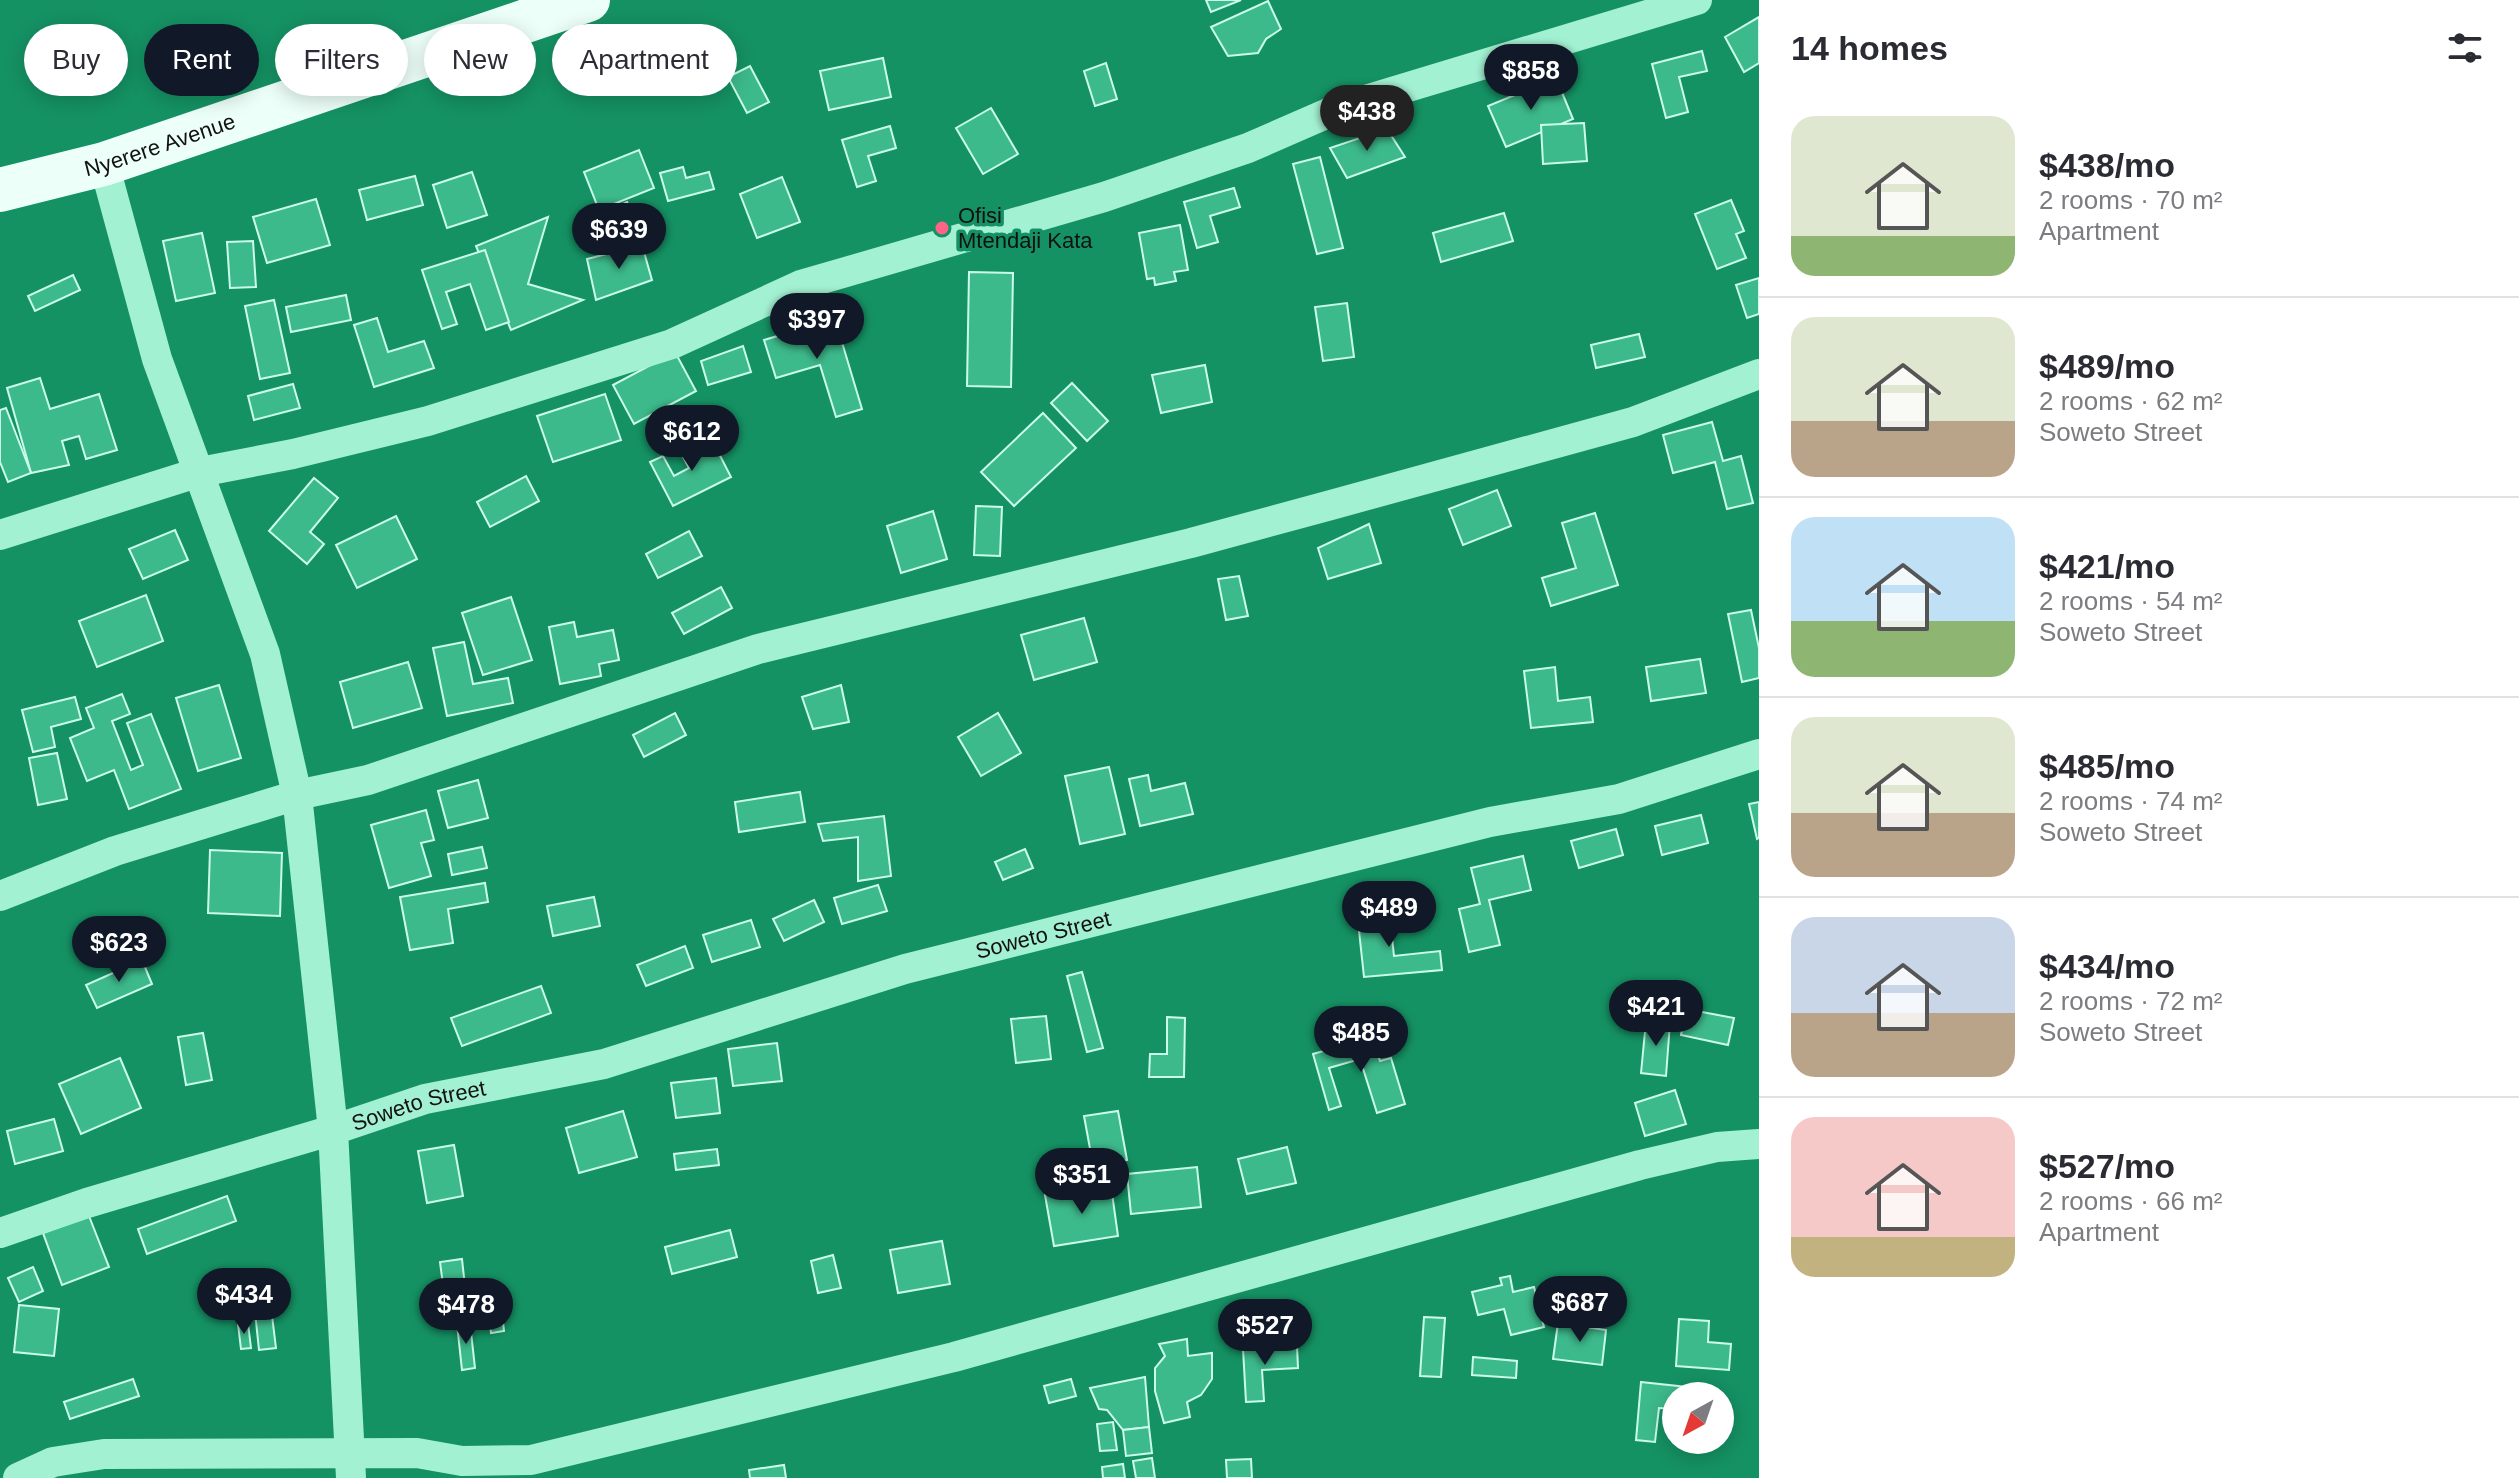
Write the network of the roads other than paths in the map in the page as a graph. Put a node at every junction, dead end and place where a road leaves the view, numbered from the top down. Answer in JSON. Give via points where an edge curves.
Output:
{"nodes":[{"id":1,"x":588,"y":0,"type":"edge"},
{"id":2,"x":1697,"y":0,"type":"edge"},
{"id":3,"x":104,"y":164,"type":"junction"},
{"id":4,"x":0,"y":190,"type":"edge"},
{"id":5,"x":1759,"y":374,"type":"edge"},
{"id":6,"x":200,"y":472,"type":"junction"},
{"id":7,"x":0,"y":535,"type":"edge"},
{"id":8,"x":1759,"y":754,"type":"edge"},
{"id":9,"x":297,"y":795,"type":"junction"},
{"id":10,"x":0,"y":896,"type":"edge"},
{"id":11,"x":333,"y":1130,"type":"junction"},
{"id":12,"x":1759,"y":1144,"type":"edge"},
{"id":13,"x":0,"y":1233,"type":"edge"},
{"id":14,"x":350,"y":1466,"type":"edge"},
{"id":15,"x":18,"y":1478,"type":"edge"}],
"edges":[{"from":1,"to":3,"type":"main road","name":"Nyerere Avenue"},
{"from":2,"to":6,"type":"street","via":[[1342,107],[1248,148],[1104,197],[801,285],[672,344],[428,421]]},
{"from":3,"to":4,"type":"main road","name":"Nyerere Avenue"},
{"from":3,"to":6,"type":"street","via":[[157,359]]},
{"from":5,"to":9,"type":"street","via":[[1633,422],[1331,505],[758,649],[368,780]]},
{"from":6,"to":7,"type":"street"},
{"from":6,"to":9,"type":"street","via":[[265,654]]},
{"from":8,"to":11,"type":"street","name":"Soweto Street","via":[[1619,799],[1490,822],[920,965],[604,1064],[425,1099]]},
{"from":9,"to":10,"type":"street","via":[[115,851]]},
{"from":9,"to":11,"type":"street"},
{"from":11,"to":13,"type":"street","name":"Soweto Street"},
{"from":11,"to":14,"type":"street"},
{"from":12,"to":14,"type":"street","via":[[1717,1147],[1640,1165],[954,1357],[531,1460],[462,1461],[417,1453]]},
{"from":14,"to":15,"type":"street","via":[[104,1454],[53,1462]]}]}
